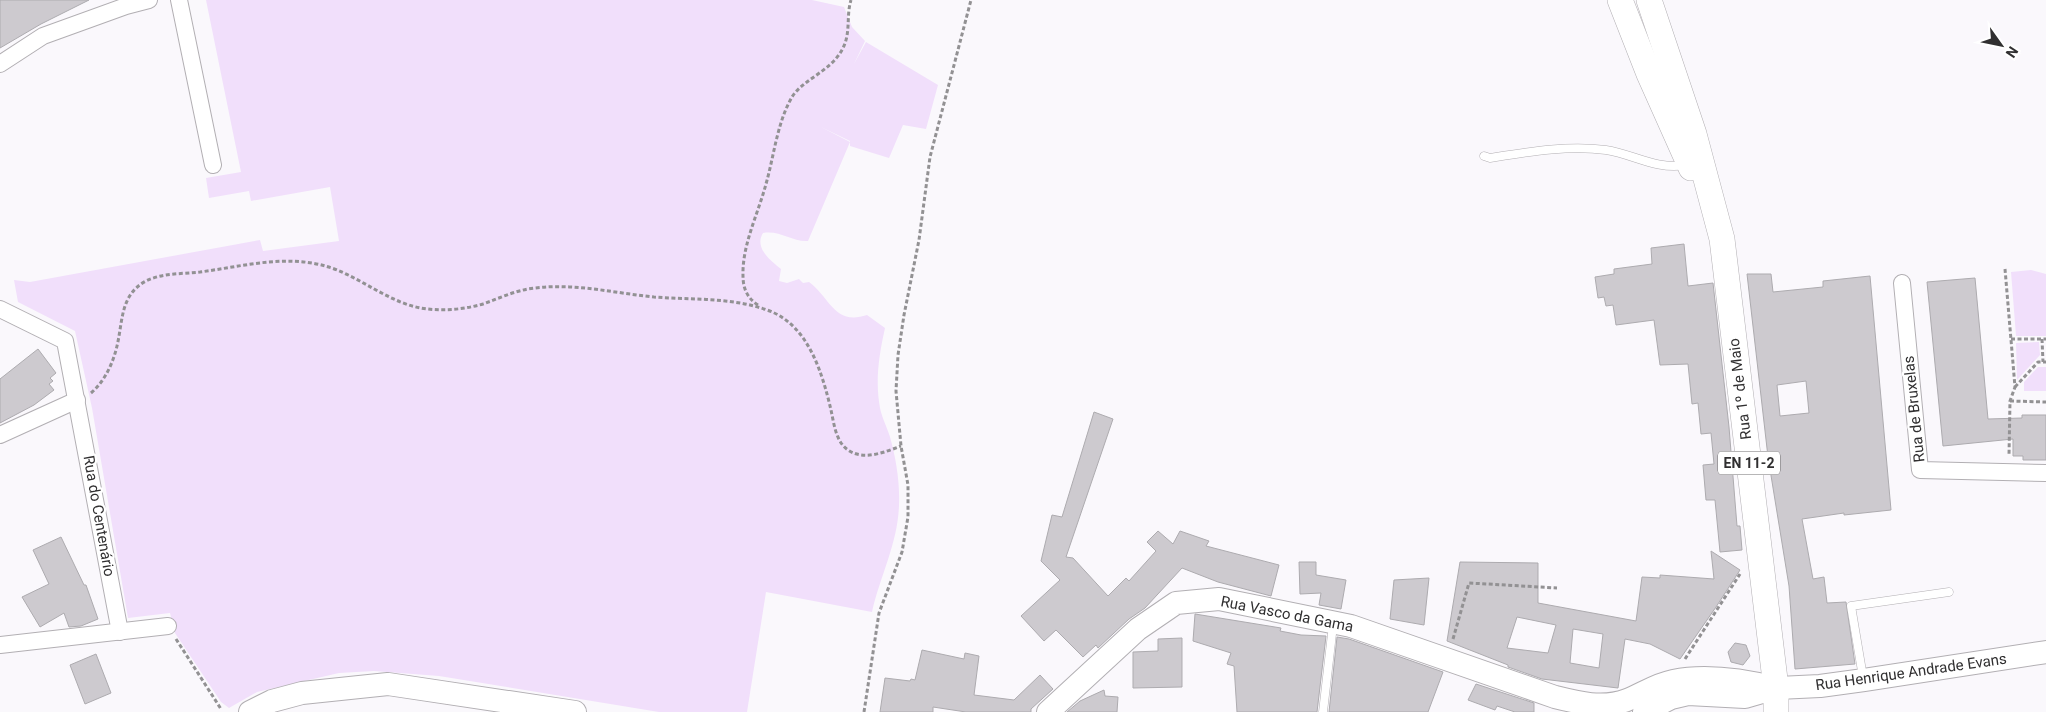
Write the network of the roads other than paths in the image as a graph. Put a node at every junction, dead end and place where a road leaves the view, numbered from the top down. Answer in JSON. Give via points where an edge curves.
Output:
{"nodes":[{"id":1,"x":149,"y":0,"type":"edge"},
{"id":2,"x":179,"y":0,"type":"edge"},
{"id":3,"x":1620,"y":0,"type":"edge"},
{"id":4,"x":1631,"y":0,"type":"edge"},
{"id":5,"x":1649,"y":0,"type":"edge"},
{"id":6,"x":0,"y":64,"type":"edge"},
{"id":7,"x":1672,"y":68,"type":"junction"},
{"id":8,"x":1484,"y":156,"type":"dead end"},
{"id":9,"x":1689,"y":164,"type":"junction"},
{"id":10,"x":213,"y":165,"type":"dead end"},
{"id":11,"x":1722,"y":239,"type":"junction"},
{"id":12,"x":1902,"y":283,"type":"dead end"},
{"id":13,"x":0,"y":309,"type":"edge"},
{"id":14,"x":77,"y":400,"type":"junction"},
{"id":15,"x":0,"y":435,"type":"edge"},
{"id":16,"x":2046,"y":473,"type":"edge"},
{"id":17,"x":1949,"y":592,"type":"dead end"},
{"id":18,"x":1334,"y":622,"type":"junction"},
{"id":19,"x":168,"y":626,"type":"road end"},
{"id":20,"x":120,"y":632,"type":"junction"},
{"id":21,"x":0,"y":645,"type":"edge"},
{"id":22,"x":2046,"y":652,"type":"edge"},
{"id":23,"x":1864,"y":680,"type":"junction"},
{"id":24,"x":1776,"y":700,"type":"edge"},
{"id":25,"x":1590,"y":709,"type":"edge"},
{"id":26,"x":250,"y":712,"type":"edge"},
{"id":27,"x":575,"y":712,"type":"edge"},
{"id":28,"x":1048,"y":712,"type":"edge"},
{"id":29,"x":1323,"y":712,"type":"edge"},
{"id":30,"x":1644,"y":712,"type":"edge"}],
"edges":[{"from":1,"to":6,"type":"street","via":[[43,36]]},
{"from":2,"to":10,"type":"street"},
{"from":3,"to":9,"type":"main road","number":"EN 11-2"},
{"from":4,"to":7,"type":"street","via":[[1656,57]]},
{"from":5,"to":7,"type":"main road","number":"EN 11-2"},
{"from":7,"to":11,"type":"main road","number":"EN 11-2","via":[[1694,134]]},
{"from":8,"to":9,"type":"lane","via":[[1590,148],[1661,166]]},
{"from":9,"to":11,"type":"main road","number":"EN 11-2"},
{"from":11,"to":24,"type":"main road","name":"Rua 1º de Maio","number":"EN 11-2"},
{"from":12,"to":16,"type":"street","name":"Rua de Bruxelas","via":[[1920,470]]},
{"from":13,"to":14,"type":"street","name":"Rua do Centenário","via":[[65,341]]},
{"from":14,"to":15,"type":"street"},
{"from":14,"to":20,"type":"street","name":"Rua do Centenário"},
{"from":17,"to":23,"type":"lane","via":[[1851,606]]},
{"from":18,"to":25,"type":"street","name":"Rua Vasco da Gama"},
{"from":18,"to":28,"type":"street","name":"Rua Vasco da Gama","via":[[1219,599],[1176,602],[1138,629]]},
{"from":18,"to":29,"type":"lane"},
{"from":19,"to":20,"type":"street"},
{"from":20,"to":21,"type":"street"},
{"from":22,"to":23,"type":"street","name":"Rua Henrique Andrade Evans"},
{"from":23,"to":24,"type":"street","name":"Rua Henrique Andrade Evans","via":[[1820,686]]},
{"from":24,"to":25,"type":"street","name":"Rua Vasco da Gama","via":[[1746,680],[1689,678],[1671,681],[1625,701]]},
{"from":24,"to":30,"type":"street","via":[[1688,694],[1671,698]]},
{"from":26,"to":27,"type":"street","via":[[272,701],[302,693],[388,684]]}]}
